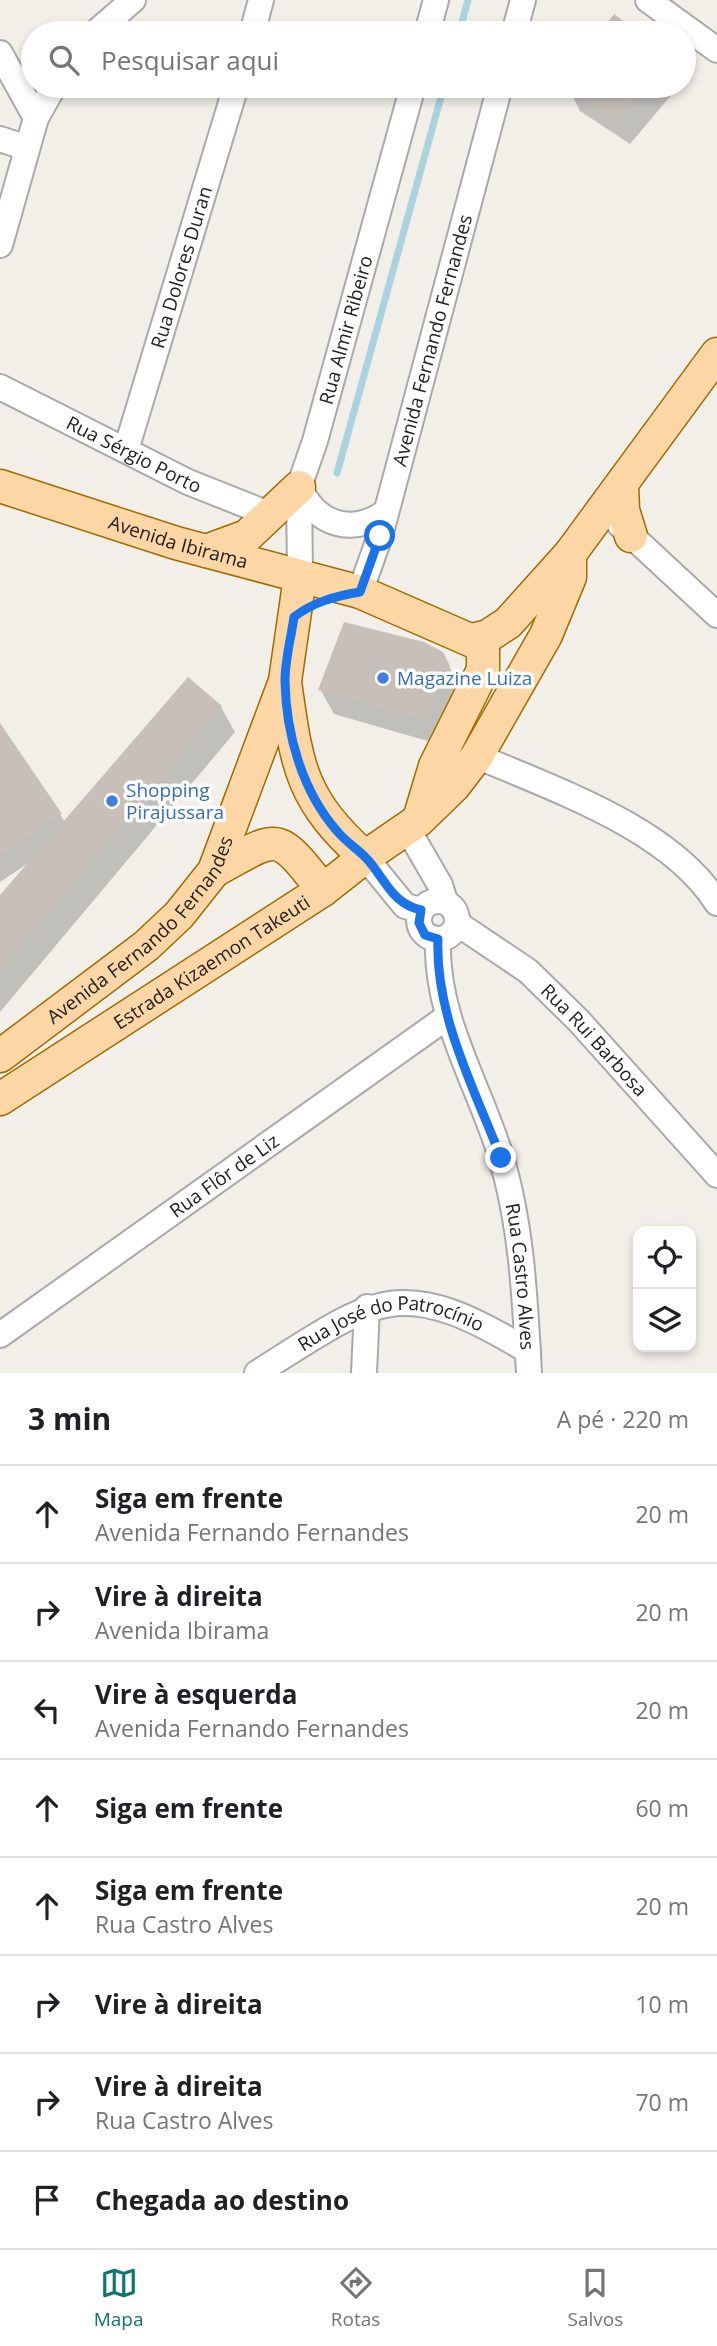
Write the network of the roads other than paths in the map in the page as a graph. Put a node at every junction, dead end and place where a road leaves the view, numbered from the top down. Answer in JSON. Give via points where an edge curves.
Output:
{"nodes":[{"id":1,"x":133,"y":0,"type":"edge"},
{"id":2,"x":261,"y":0,"type":"edge"},
{"id":3,"x":436,"y":0,"type":"edge"},
{"id":4,"x":523,"y":0,"type":"edge"},
{"id":5,"x":648,"y":0,"type":"edge"},
{"id":6,"x":100,"y":18,"type":"edge"},
{"id":7,"x":255,"y":21,"type":"edge"},
{"id":8,"x":430,"y":21,"type":"edge"},
{"id":9,"x":517,"y":21,"type":"edge"},
{"id":10,"x":677,"y":21,"type":"edge"},
{"id":11,"x":696,"y":35,"type":"edge"},
{"id":12,"x":717,"y":50,"type":"edge"},
{"id":13,"x":0,"y":53,"type":"edge"},
{"id":14,"x":21,"y":91,"type":"edge"},
{"id":15,"x":25,"y":98,"type":"edge"},
{"id":16,"x":47,"y":98,"type":"edge"},
{"id":17,"x":232,"y":98,"type":"edge"},
{"id":18,"x":410,"y":98,"type":"edge"},
{"id":19,"x":497,"y":98,"type":"edge"},
{"id":20,"x":36,"y":118,"type":"junction"},
{"id":21,"x":0,"y":139,"type":"edge"},
{"id":22,"x":27,"y":148,"type":"junction"},
{"id":23,"x":0,"y":245,"type":"edge"},
{"id":24,"x":714,"y":364,"type":"edge"},
{"id":25,"x":0,"y":387,"type":"edge"},
{"id":26,"x":126,"y":450,"type":"junction"},
{"id":27,"x":0,"y":486,"type":"edge"},
{"id":28,"x":299,"y":486,"type":"junction"},
{"id":29,"x":613,"y":497,"type":"junction"},
{"id":30,"x":386,"y":512,"type":"junction"},
{"id":31,"x":271,"y":515,"type":"junction"},
{"id":32,"x":631,"y":536,"type":"junction"},
{"id":33,"x":577,"y":545,"type":"junction"},
{"id":34,"x":206,"y":551,"type":"junction"},
{"id":35,"x":300,"y":577,"type":"junction"},
{"id":36,"x":360,"y":592,"type":"junction"},
{"id":37,"x":717,"y":615,"type":"edge"},
{"id":38,"x":294,"y":617,"type":"junction"},
{"id":39,"x":472,"y":640,"type":"junction"},
{"id":40,"x":285,"y":681,"type":"junction"},
{"id":41,"x":477,"y":756,"type":"junction"},
{"id":42,"x":413,"y":824,"type":"junction"},
{"id":43,"x":365,"y":856,"type":"junction"},
{"id":44,"x":214,"y":872,"type":"junction"},
{"id":45,"x":323,"y":890,"type":"junction"},
{"id":46,"x":446,"y":901,"type":"junction"},
{"id":47,"x":717,"y":903,"type":"edge"},
{"id":48,"x":421,"y":910,"type":"junction"},
{"id":49,"x":458,"y":924,"type":"junction"},
{"id":50,"x":438,"y":939,"type":"junction"},
{"id":51,"x":447,"y":1017,"type":"junction"},
{"id":52,"x":0,"y":1056,"type":"edge"},
{"id":53,"x":0,"y":1099,"type":"edge"},
{"id":54,"x":717,"y":1175,"type":"edge"},
{"id":55,"x":367,"y":1307,"type":"junction"},
{"id":56,"x":0,"y":1335,"type":"edge"},
{"id":57,"x":528,"y":1362,"type":"edge"},
{"id":58,"x":257,"y":1373,"type":"edge"},
{"id":59,"x":364,"y":1373,"type":"edge"}],
"edges":[{"from":1,"to":6,"type":"street"},
{"from":2,"to":7,"type":"street"},
{"from":3,"to":8,"type":"street"},
{"from":4,"to":9,"type":"street"},
{"from":5,"to":10,"type":"street"},
{"from":11,"to":12,"type":"street"},
{"from":13,"to":14,"type":"street"},
{"from":15,"to":20,"type":"street"},
{"from":16,"to":20,"type":"street"},
{"from":17,"to":26,"type":"street","name":"Rua Dolores Duran"},
{"from":18,"to":28,"type":"street","name":"Rua Almir Ribeiro"},
{"from":19,"to":30,"type":"street","name":"Avenida Fernando Fernandes"},
{"from":20,"to":22,"type":"street"},
{"from":21,"to":22,"type":"street"},
{"from":22,"to":23,"type":"street"},
{"from":24,"to":29,"type":"main road"},
{"from":25,"to":26,"type":"street","name":"Rua Sérgio Porto"},
{"from":26,"to":31,"type":"street","name":"Rua Sérgio Porto","via":[[225,499]]},
{"from":27,"to":34,"type":"main road","name":"Avenida Ibirama"},
{"from":28,"to":30,"type":"street","via":[[313,511],[337,523],[363,524]]},
{"from":28,"to":31,"type":"main road"},
{"from":28,"to":35,"type":"street","name":"Rua Almir Ribeiro"},
{"from":29,"to":32,"type":"main road","via":[[623,510]]},
{"from":29,"to":33,"type":"main road"},
{"from":30,"to":36,"type":"street","name":"Avenida Fernando Fernandes"},
{"from":31,"to":34,"type":"main road","via":[[247,536]]},
{"from":32,"to":33,"type":"main road","via":[[604,530]]},
{"from":32,"to":37,"type":"street"},
{"from":33,"to":39,"type":"main road","via":[[508,623]]},
{"from":33,"to":41,"type":"main road","name":"Estrada Kizaemon Takeuti","via":[[570,577],[546,635]]},
{"from":34,"to":35,"type":"main road","name":"Avenida Ibirama"},
{"from":35,"to":36,"type":"main road","name":"Avenida Ibirama"},
{"from":35,"to":38,"type":"main road","name":"Avenida Fernando Fernandes"},
{"from":36,"to":38,"type":"main road","via":[[323,601]]},
{"from":36,"to":39,"type":"main road","name":"Avenida Ibirama"},
{"from":38,"to":40,"type":"main road","name":"Avenida Fernando Fernandes"},
{"from":39,"to":42,"type":"main road","via":[[483,648],[483,670],[435,766]]},
{"from":40,"to":43,"type":"main road","via":[[301,773],[337,832]]},
{"from":40,"to":44,"type":"main road","name":"Avenida Fernando Fernandes"},
{"from":41,"to":42,"type":"main road","name":"Estrada Kizaemon Takeuti","via":[[454,786]]},
{"from":41,"to":47,"type":"street","via":[[596,808],[655,842],[705,883]]},
{"from":42,"to":43,"type":"main road","name":"Estrada Kizaemon Takeuti"},
{"from":42,"to":46,"type":"street"},
{"from":43,"to":45,"type":"main road","name":"Estrada Kizaemon Takeuti"},
{"from":43,"to":48,"type":"street","via":[[405,906]]},
{"from":44,"to":45,"type":"main road","via":[[257,846],[280,845],[294,853]]},
{"from":44,"to":52,"type":"main road","name":"Avenida Fernando Fernandes","via":[[146,946]]},
{"from":45,"to":53,"type":"main road","name":"Estrada Kizaemon Takeuti"},
{"from":46,"to":48,"type":"street","via":[[432,901]]},
{"from":46,"to":49,"type":"street","via":[[456,910]]},
{"from":48,"to":50,"type":"street","via":[[419,923],[425,935]]},
{"from":49,"to":50,"type":"street","via":[[451,935]]},
{"from":49,"to":54,"type":"street","name":"Rua Rui Barbosa","via":[[528,971]]},
{"from":50,"to":51,"type":"street","name":"Rua Castro Alves","via":[[437,965]]},
{"from":51,"to":56,"type":"street","name":"Rua Flôr de Liz"},
{"from":51,"to":57,"type":"street","name":"Rua Castro Alves","via":[[501,1158],[524,1271]]},
{"from":55,"to":57,"type":"street","name":"Rua José do Patrocínio","via":[[422,1302],[467,1316]]},
{"from":55,"to":58,"type":"street","name":"Rua José do Patrocínio"},
{"from":55,"to":59,"type":"street"}]}
